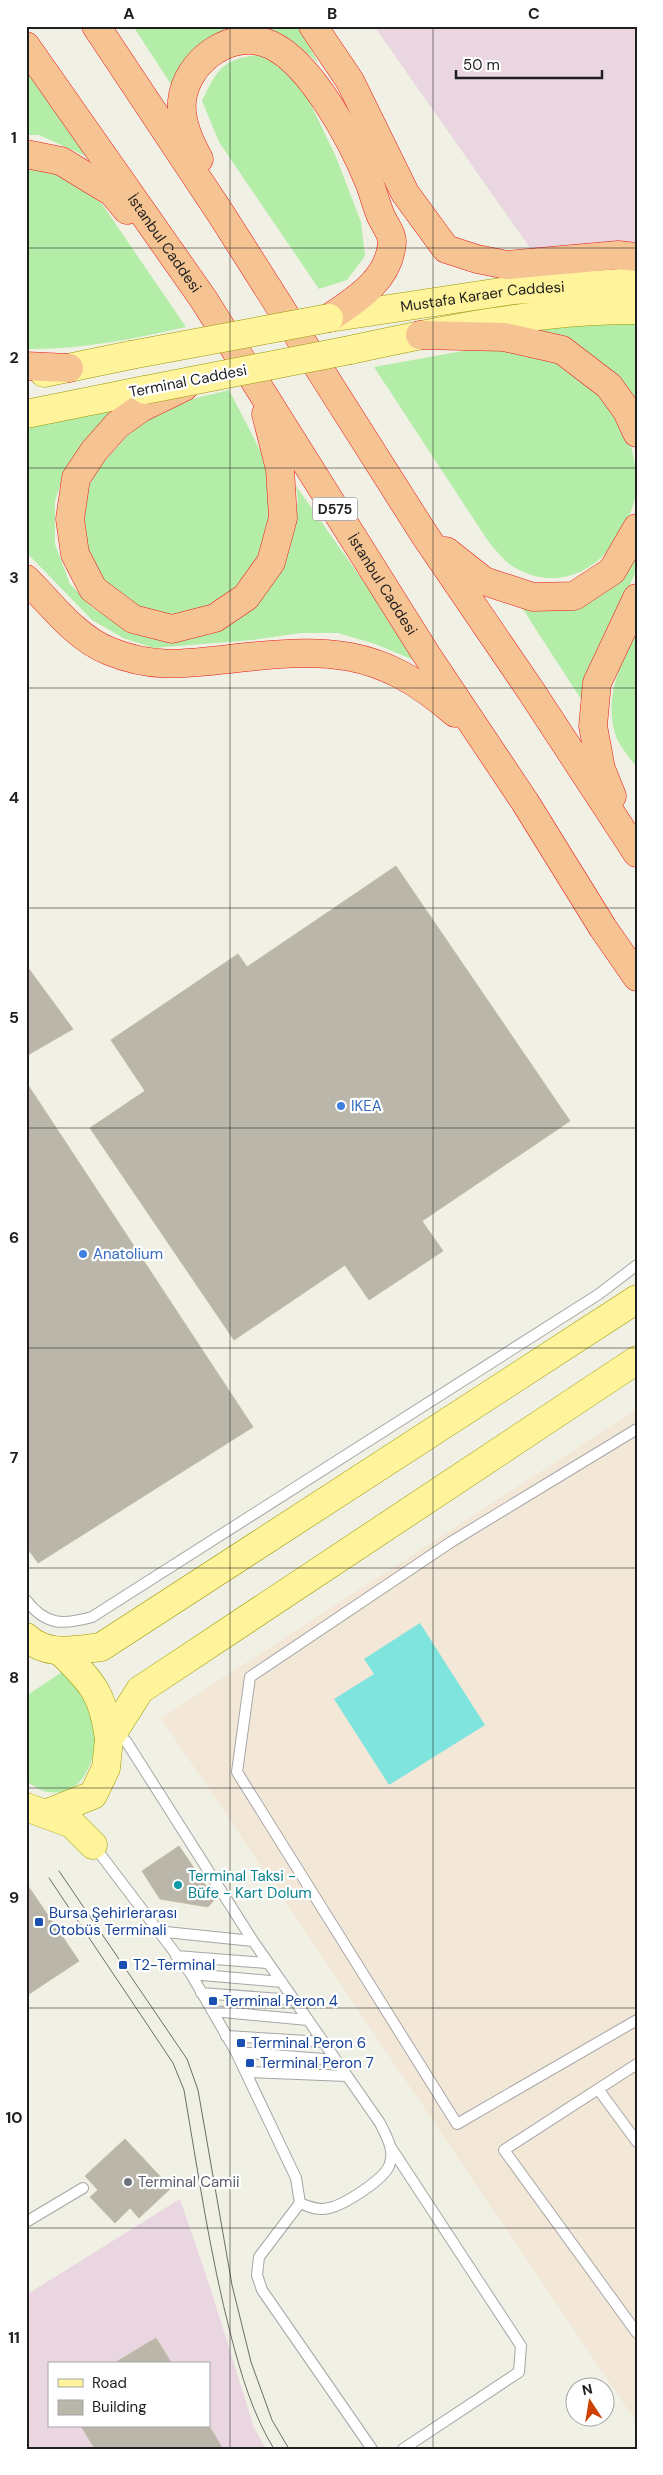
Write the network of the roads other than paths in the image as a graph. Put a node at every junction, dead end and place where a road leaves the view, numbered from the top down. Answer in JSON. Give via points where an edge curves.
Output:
{"nodes":[{"id":1,"x":96,"y":26,"type":"edge"},
{"id":2,"x":313,"y":26,"type":"edge"},
{"id":3,"x":26,"y":46,"type":"edge"},
{"id":4,"x":26,"y":154,"type":"edge"},
{"id":5,"x":637,"y":257,"type":"edge"},
{"id":6,"x":637,"y":282,"type":"edge"},
{"id":7,"x":274,"y":297,"type":"junction"},
{"id":8,"x":204,"y":300,"type":"junction"},
{"id":9,"x":637,"y":310,"type":"edge"},
{"id":10,"x":329,"y":318,"type":"junction"},
{"id":11,"x":420,"y":335,"type":"junction"},
{"id":12,"x":350,"y":350,"type":"joint"},
{"id":13,"x":26,"y":366,"type":"edge"},
{"id":14,"x":69,"y":368,"type":"junction"},
{"id":15,"x":26,"y":377,"type":"edge"},
{"id":16,"x":260,"y":390,"type":"junction"},
{"id":17,"x":143,"y":399,"type":"junction"},
{"id":18,"x":26,"y":414,"type":"edge"},
{"id":19,"x":637,"y":433,"type":"edge"},
{"id":20,"x":637,"y":528,"type":"edge"},
{"id":21,"x":424,"y":534,"type":"junction"},
{"id":22,"x":26,"y":579,"type":"edge"},
{"id":23,"x":637,"y":598,"type":"edge"},
{"id":24,"x":480,"y":735,"type":"junction"},
{"id":25,"x":637,"y":852,"type":"edge"},
{"id":26,"x":637,"y":977,"type":"edge"},
{"id":27,"x":637,"y":1265,"type":"edge"},
{"id":28,"x":637,"y":1299,"type":"edge"},
{"id":29,"x":637,"y":1360,"type":"edge"},
{"id":30,"x":637,"y":1429,"type":"edge"},
{"id":31,"x":26,"y":1600,"type":"edge"},
{"id":32,"x":26,"y":1636,"type":"edge"},
{"id":33,"x":61,"y":1652,"type":"junction"},
{"id":34,"x":110,"y":1739,"type":"junction"},
{"id":35,"x":93,"y":1795,"type":"junction"},
{"id":36,"x":36,"y":1810,"type":"edge"},
{"id":37,"x":93,"y":1845,"type":"junction"},
{"id":38,"x":156,"y":1931,"type":"junction"},
{"id":39,"x":253,"y":1941,"type":"junction"},
{"id":40,"x":176,"y":1956,"type":"junction"},
{"id":41,"x":268,"y":1962,"type":"junction"},
{"id":42,"x":190,"y":1974,"type":"junction"},
{"id":43,"x":282,"y":1982,"type":"junction"},
{"id":44,"x":201,"y":1993,"type":"junction"},
{"id":45,"x":294,"y":2000,"type":"junction"},
{"id":46,"x":212,"y":2011,"type":"junction"},
{"id":47,"x":308,"y":2020,"type":"junction"},
{"id":48,"x":637,"y":2020,"type":"edge"},
{"id":49,"x":226,"y":2036,"type":"junction"},
{"id":50,"x":323,"y":2042,"type":"junction"},
{"id":51,"x":236,"y":2052,"type":"junction"},
{"id":52,"x":336,"y":2060,"type":"junction"},
{"id":53,"x":637,"y":2064,"type":"edge"},
{"id":54,"x":246,"y":2072,"type":"junction"},
{"id":55,"x":347,"y":2076,"type":"junction"},
{"id":56,"x":598,"y":2089,"type":"junction"},
{"id":57,"x":637,"y":2142,"type":"edge"},
{"id":58,"x":390,"y":2146,"type":"junction"},
{"id":59,"x":83,"y":2188,"type":"dead end"},
{"id":60,"x":300,"y":2202,"type":"junction"},
{"id":61,"x":26,"y":2222,"type":"edge"},
{"id":62,"x":637,"y":2333,"type":"edge"},
{"id":63,"x":372,"y":2449,"type":"edge"},
{"id":64,"x":403,"y":2449,"type":"edge"}],
"edges":[{"from":1,"to":7,"type":"highway"},
{"from":2,"to":5,"type":"highway","via":[[350,82],[405,193],[446,249],[477,260],[507,265],[618,255]]},
{"from":3,"to":8,"type":"highway","name":"İstanbul Caddesi","number":"D575"},
{"from":4,"to":8,"type":"highway","via":[[61,161],[112,192]]},
{"from":6,"to":10,"type":"main road","name":"Mustafa Karaer Caddesi","via":[[514,290]]},
{"from":7,"to":10,"type":"highway","via":[[197,156],[185,128],[182,102],[186,85],[205,56],[220,46],[250,40],[270,44],[302,69],[338,120],[369,182],[392,240],[379,276],[364,295]]},
{"from":7,"to":21,"type":"highway"},
{"from":8,"to":16,"type":"highway","name":"İstanbul Caddesi","number":"D575"},
{"from":9,"to":11,"type":"main road","name":"Mustafa Karaer Caddesi","via":[[490,323]]},
{"from":10,"to":14,"type":"main road","bridge":true},
{"from":11,"to":12,"type":"main road","name":"Mustafa Karaer Caddesi"},
{"from":11,"to":19,"type":"highway","via":[[504,337],[562,350],[609,386],[627,411]]},
{"from":12,"to":17,"type":"main road","name":"Terminal Caddesi","bridge":true,"via":[[199,379]]},
{"from":13,"to":14,"type":"highway"},
{"from":14,"to":15,"type":"main road"},
{"from":16,"to":17,"type":"highway","via":[[280,469],[283,508],[271,562],[246,597],[215,618],[172,629],[133,619],[93,589],[75,554],[70,520],[76,478],[94,451]]},
{"from":16,"to":24,"type":"highway","name":"İstanbul Caddesi","number":"D575"},
{"from":17,"to":18,"type":"main road","name":"Terminal Caddesi"},
{"from":20,"to":21,"type":"highway","via":[[612,571],[574,596],[532,597],[484,581]]},
{"from":21,"to":25,"type":"highway"},
{"from":22,"to":24,"type":"highway","via":[[83,636],[108,651],[157,665],[285,653],[330,653],[370,661],[404,674],[432,693]]},
{"from":23,"to":25,"type":"highway","via":[[597,683],[593,726],[601,769]]},
{"from":24,"to":26,"type":"highway","name":"İstanbul Caddesi","number":"D575"},
{"from":27,"to":31,"type":"lane","via":[[599,1294],[92,1616],[70,1623],[52,1621],[36,1613]]},
{"from":28,"to":33,"type":"main road","via":[[101,1647]]},
{"from":29,"to":34,"type":"main road","via":[[140,1690]]},
{"from":30,"to":48,"type":"lane","via":[[452,1542],[250,1677],[237,1772],[457,2124]]},
{"from":32,"to":33,"type":"main road","via":[[48,1650]]},
{"from":33,"to":34,"type":"main road","via":[[98,1692],[106,1713]]},
{"from":34,"to":35,"type":"main road","via":[[106,1768]]},
{"from":34,"to":39,"type":"lane","via":[[126,1741]]},
{"from":35,"to":36,"type":"main road"},
{"from":35,"to":37,"type":"main road","via":[[88,1820]]},
{"from":36,"to":37,"type":"main road","via":[[72,1824]]},
{"from":37,"to":38,"type":"lane"},
{"from":38,"to":39,"type":"lane"},
{"from":38,"to":40,"type":"lane"},
{"from":39,"to":41,"type":"lane"},
{"from":40,"to":41,"type":"lane"},
{"from":40,"to":42,"type":"lane"},
{"from":41,"to":43,"type":"lane"},
{"from":42,"to":43,"type":"lane"},
{"from":42,"to":44,"type":"lane"},
{"from":43,"to":45,"type":"lane"},
{"from":44,"to":45,"type":"lane"},
{"from":44,"to":46,"type":"lane"},
{"from":45,"to":47,"type":"lane"},
{"from":46,"to":47,"type":"lane"},
{"from":46,"to":49,"type":"lane"},
{"from":47,"to":50,"type":"lane"},
{"from":49,"to":50,"type":"lane"},
{"from":49,"to":51,"type":"lane"},
{"from":50,"to":52,"type":"lane"},
{"from":51,"to":52,"type":"lane"},
{"from":51,"to":54,"type":"lane"},
{"from":52,"to":55,"type":"lane"},
{"from":53,"to":56,"type":"lane"},
{"from":54,"to":55,"type":"lane"},
{"from":54,"to":60,"type":"lane","via":[[296,2178]]},
{"from":55,"to":58,"type":"lane","via":[[380,2123]]},
{"from":56,"to":57,"type":"lane"},
{"from":56,"to":62,"type":"lane","via":[[504,2150]]},
{"from":58,"to":60,"type":"lane","via":[[389,2167],[348,2200],[329,2209],[312,2208]]},
{"from":58,"to":64,"type":"lane","via":[[521,2346],[518,2372]]},
{"from":59,"to":61,"type":"lane"},
{"from":60,"to":63,"type":"lane","via":[[259,2258],[257,2275],[262,2290]]}]}
